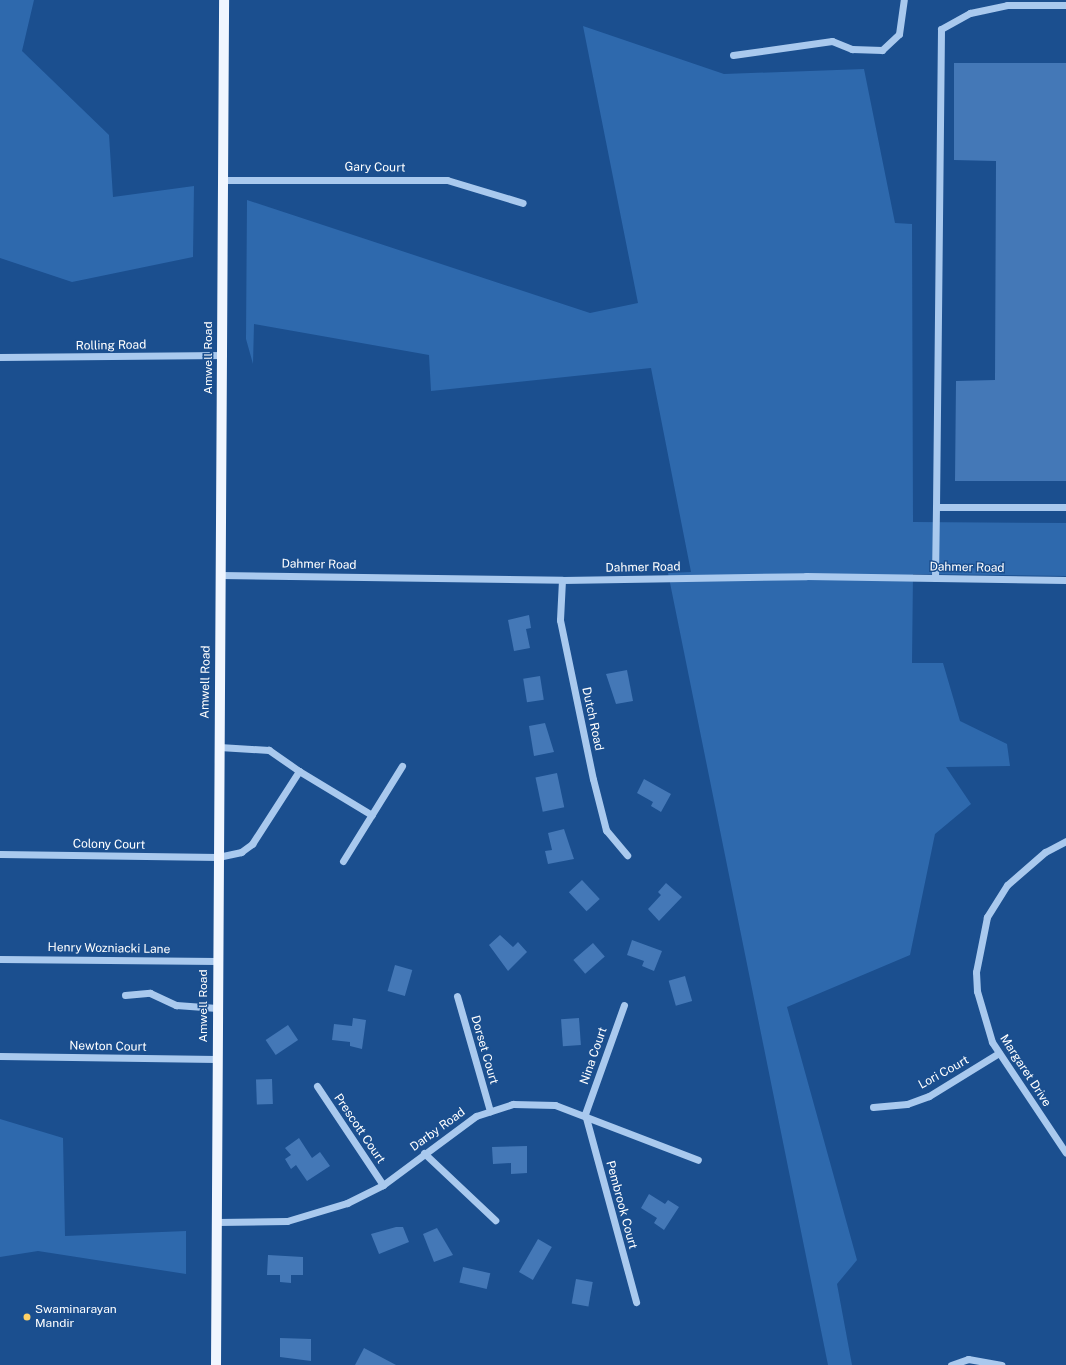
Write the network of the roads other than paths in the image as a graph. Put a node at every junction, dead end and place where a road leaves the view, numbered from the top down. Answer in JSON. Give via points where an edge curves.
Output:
{"nodes":[{"id":1,"x":224,"y":0,"type":"edge"},
{"id":2,"x":904,"y":0,"type":"edge"},
{"id":3,"x":1066,"y":5,"type":"edge"},
{"id":4,"x":733,"y":54,"type":"dead end"},
{"id":5,"x":223,"y":180,"type":"junction"},
{"id":6,"x":523,"y":203,"type":"dead end"},
{"id":7,"x":222,"y":355,"type":"junction"},
{"id":8,"x":0,"y":356,"type":"edge"},
{"id":9,"x":936,"y":507,"type":"junction"},
{"id":10,"x":1066,"y":507,"type":"edge"},
{"id":11,"x":220,"y":575,"type":"junction"},
{"id":12,"x":935,"y":578,"type":"junction"},
{"id":13,"x":562,"y":580,"type":"junction"},
{"id":14,"x":1066,"y":580,"type":"edge"},
{"id":15,"x":218,"y":747,"type":"junction"},
{"id":16,"x":402,"y":766,"type":"dead end"},
{"id":17,"x":299,"y":771,"type":"junction"},
{"id":18,"x":372,"y":814,"type":"junction"},
{"id":19,"x":1066,"y":841,"type":"edge"},
{"id":20,"x":0,"y":854,"type":"edge"},
{"id":21,"x":627,"y":855,"type":"dead end"},
{"id":22,"x":218,"y":857,"type":"junction"},
{"id":23,"x":343,"y":861,"type":"dead end"},
{"id":24,"x":0,"y":959,"type":"edge"},
{"id":25,"x":217,"y":961,"type":"junction"},
{"id":26,"x":125,"y":995,"type":"dead end"},
{"id":27,"x":457,"y":996,"type":"dead end"},
{"id":28,"x":624,"y":1005,"type":"dead end"},
{"id":29,"x":217,"y":1008,"type":"junction"},
{"id":30,"x":999,"y":1054,"type":"junction"},
{"id":31,"x":0,"y":1056,"type":"edge"},
{"id":32,"x":216,"y":1059,"type":"junction"},
{"id":33,"x":317,"y":1086,"type":"dead end"},
{"id":34,"x":873,"y":1107,"type":"dead end"},
{"id":35,"x":490,"y":1111,"type":"junction"},
{"id":36,"x":585,"y":1114,"type":"junction"},
{"id":37,"x":424,"y":1153,"type":"junction"},
{"id":38,"x":1066,"y":1153,"type":"edge"},
{"id":39,"x":698,"y":1160,"type":"dead end"},
{"id":40,"x":383,"y":1185,"type":"junction"},
{"id":41,"x":495,"y":1220,"type":"dead end"},
{"id":42,"x":217,"y":1222,"type":"junction"},
{"id":43,"x":636,"y":1302,"type":"dead end"},
{"id":44,"x":216,"y":1365,"type":"edge"},
{"id":45,"x":951,"y":1365,"type":"edge"},
{"id":46,"x":1000,"y":1365,"type":"edge"}],
"edges":[{"from":1,"to":5,"type":"main road","name":"Amwell Road"},
{"from":2,"to":4,"type":"street","via":[[899,34],[882,50],[852,49],[832,41]]},
{"from":3,"to":9,"type":"street","via":[[1007,5],[970,13],[941,29]]},
{"from":5,"to":6,"type":"street","name":"Gary Court","via":[[447,180]]},
{"from":5,"to":7,"type":"main road","name":"Amwell Road"},
{"from":7,"to":8,"type":"street","name":"Rolling Road"},
{"from":7,"to":11,"type":"main road","name":"Amwell Road"},
{"from":9,"to":10,"type":"street"},
{"from":9,"to":12,"type":"street"},
{"from":11,"to":13,"type":"street","name":"Dahmer Road"},
{"from":11,"to":15,"type":"main road","name":"Amwell Road"},
{"from":12,"to":13,"type":"street","name":"Dahmer Road"},
{"from":12,"to":14,"type":"street","name":"Dahmer Road"},
{"from":13,"to":21,"type":"street","name":"Dutch Road","via":[[560,620],[593,779],[606,830]]},
{"from":15,"to":17,"type":"street","via":[[269,750]]},
{"from":15,"to":22,"type":"main road","name":"Amwell Road"},
{"from":16,"to":18,"type":"street"},
{"from":17,"to":18,"type":"street"},
{"from":17,"to":22,"type":"street","name":"Colony Court","via":[[252,844],[241,852]]},
{"from":18,"to":23,"type":"street"},
{"from":19,"to":30,"type":"street","name":"Margaret Drive","via":[[1044,852],[1007,885],[987,917],[981,935],[977,991]]},
{"from":20,"to":22,"type":"street","name":"Colony Court"},
{"from":22,"to":25,"type":"main road","name":"Amwell Road"},
{"from":24,"to":25,"type":"street","name":"Henry Wozniacki Lane"},
{"from":25,"to":29,"type":"main road","name":"Amwell Road"},
{"from":26,"to":29,"type":"street","via":[[150,993],[176,1005]]},
{"from":27,"to":35,"type":"street","name":"Dorset Court"},
{"from":28,"to":36,"type":"street","name":"Nina Court"},
{"from":29,"to":32,"type":"main road","name":"Amwell Road"},
{"from":30,"to":34,"type":"street","name":"Lori Court","via":[[929,1096],[906,1104]]},
{"from":30,"to":38,"type":"street","name":"Margaret Drive"},
{"from":31,"to":32,"type":"street","name":"Newton Court"},
{"from":32,"to":42,"type":"main road","name":"Amwell Road"},
{"from":33,"to":40,"type":"street","name":"Prescott Court"},
{"from":35,"to":36,"type":"street","name":"Darby Road","via":[[513,1104],[555,1105]]},
{"from":35,"to":37,"type":"street","name":"Darby Road","via":[[452,1130]]},
{"from":36,"to":39,"type":"street","name":"Darby Road"},
{"from":36,"to":43,"type":"street","name":"Pembrook Court"},
{"from":37,"to":40,"type":"street","name":"Darby Road"},
{"from":37,"to":41,"type":"street"},
{"from":40,"to":42,"type":"street","name":"Darby Road","via":[[348,1203],[287,1221]]},
{"from":42,"to":44,"type":"main road","name":"Amwell Road"},
{"from":45,"to":46,"type":"street","via":[[968,1359]]}]}
